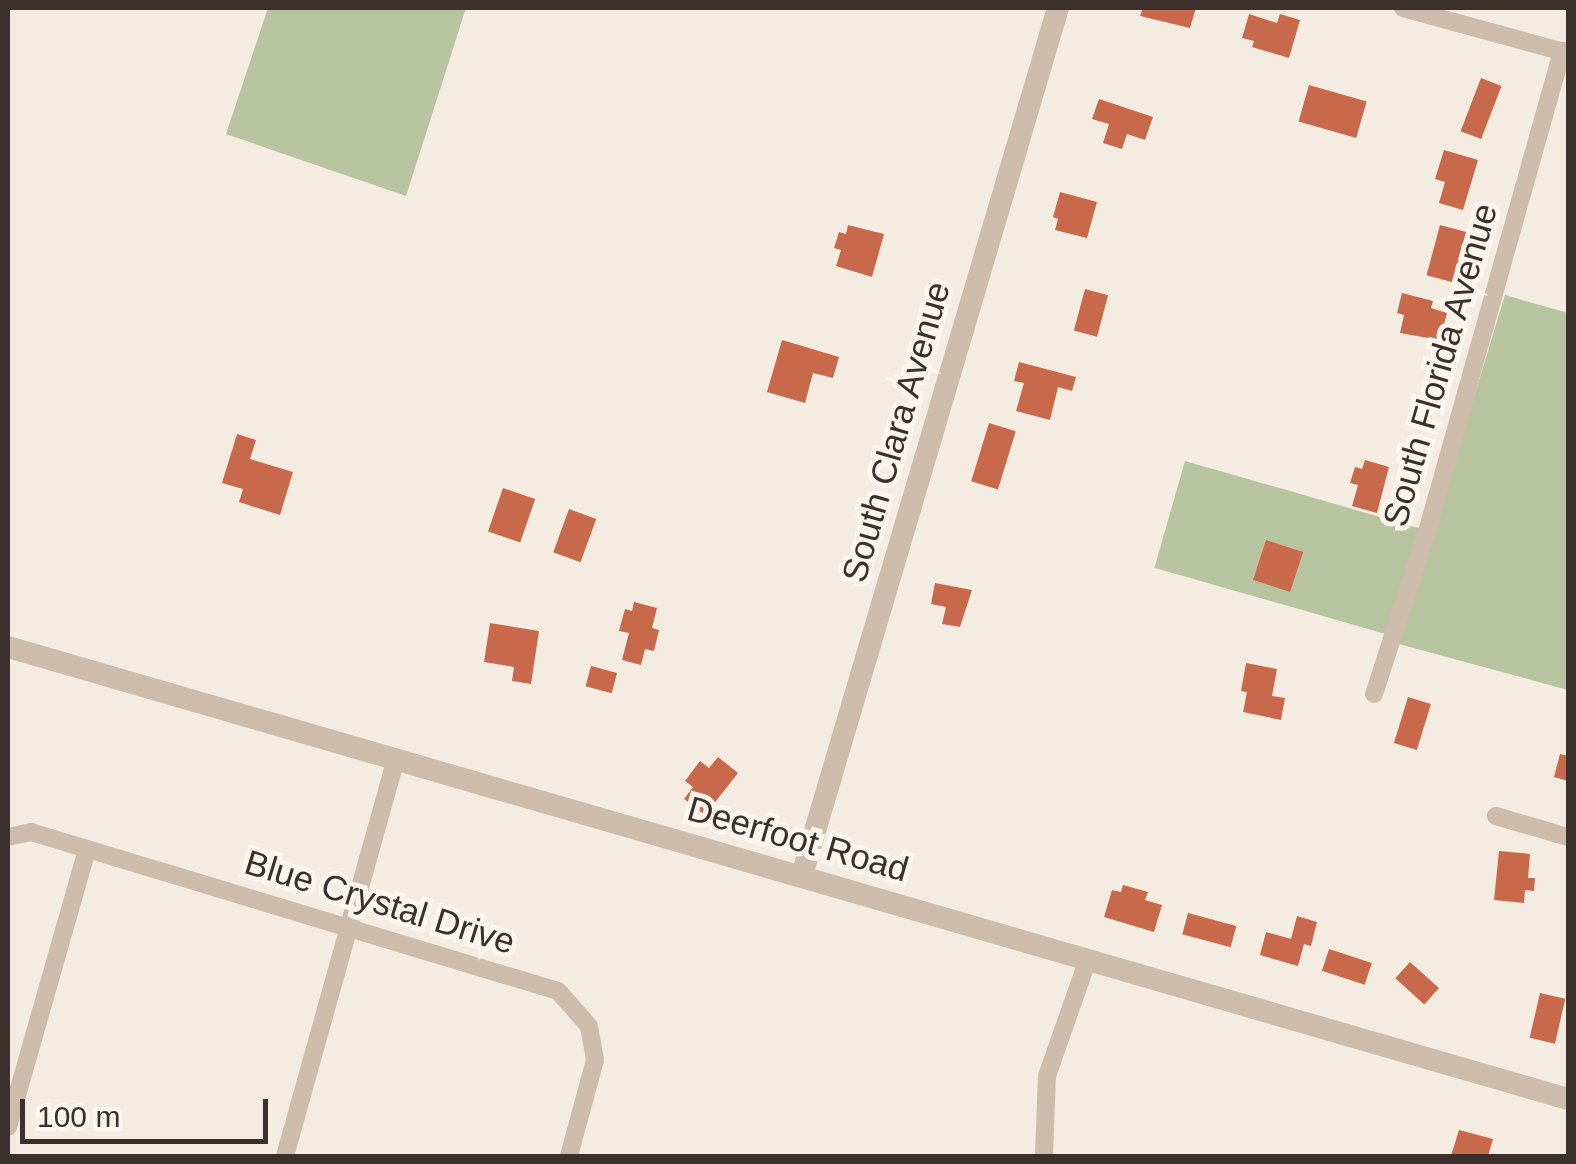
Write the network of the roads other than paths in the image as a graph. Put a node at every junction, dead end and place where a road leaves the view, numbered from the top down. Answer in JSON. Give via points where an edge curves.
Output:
{"nodes":[{"id":1,"x":1058,"y":8,"type":"edge"},
{"id":2,"x":1403,"y":8,"type":"edge"},
{"id":3,"x":1565,"y":52,"type":"edge"},
{"id":4,"x":8,"y":647,"type":"edge"},
{"id":5,"x":1374,"y":694,"type":"dead end"},
{"id":6,"x":396,"y":762,"type":"junction"},
{"id":7,"x":1496,"y":816,"type":"dead end"},
{"id":8,"x":8,"y":836,"type":"edge"},
{"id":9,"x":1568,"y":837,"type":"edge"},
{"id":10,"x":87,"y":849,"type":"junction"},
{"id":11,"x":802,"y":876,"type":"junction"},
{"id":12,"x":348,"y":926,"type":"junction"},
{"id":13,"x":1088,"y":958,"type":"junction"},
{"id":14,"x":1568,"y":1099,"type":"edge"},
{"id":15,"x":8,"y":1127,"type":"edge"},
{"id":16,"x":285,"y":1156,"type":"edge"},
{"id":17,"x":569,"y":1156,"type":"edge"},
{"id":18,"x":1044,"y":1156,"type":"edge"}],
"edges":[{"from":1,"to":11,"type":"street","name":"South Clara Avenue"},
{"from":2,"to":3,"type":"street"},
{"from":3,"to":5,"type":"street","name":"South Florida Avenue"},
{"from":4,"to":6,"type":"street","name":"Deerfoot Road"},
{"from":6,"to":11,"type":"street","name":"Deerfoot Road"},
{"from":6,"to":12,"type":"street"},
{"from":7,"to":9,"type":"street"},
{"from":8,"to":10,"type":"street","name":"Blue Crystal Drive","via":[[31,832]]},
{"from":10,"to":12,"type":"street","name":"Blue Crystal Drive"},
{"from":10,"to":15,"type":"street"},
{"from":11,"to":13,"type":"street","name":"Deerfoot Road"},
{"from":12,"to":16,"type":"street"},
{"from":12,"to":17,"type":"street","name":"Blue Crystal Drive","via":[[543,984],[572,1002],[589,1026],[595,1060]]},
{"from":13,"to":14,"type":"street","name":"Deerfoot Road"},
{"from":13,"to":18,"type":"street","via":[[1046,1076]]}]}
